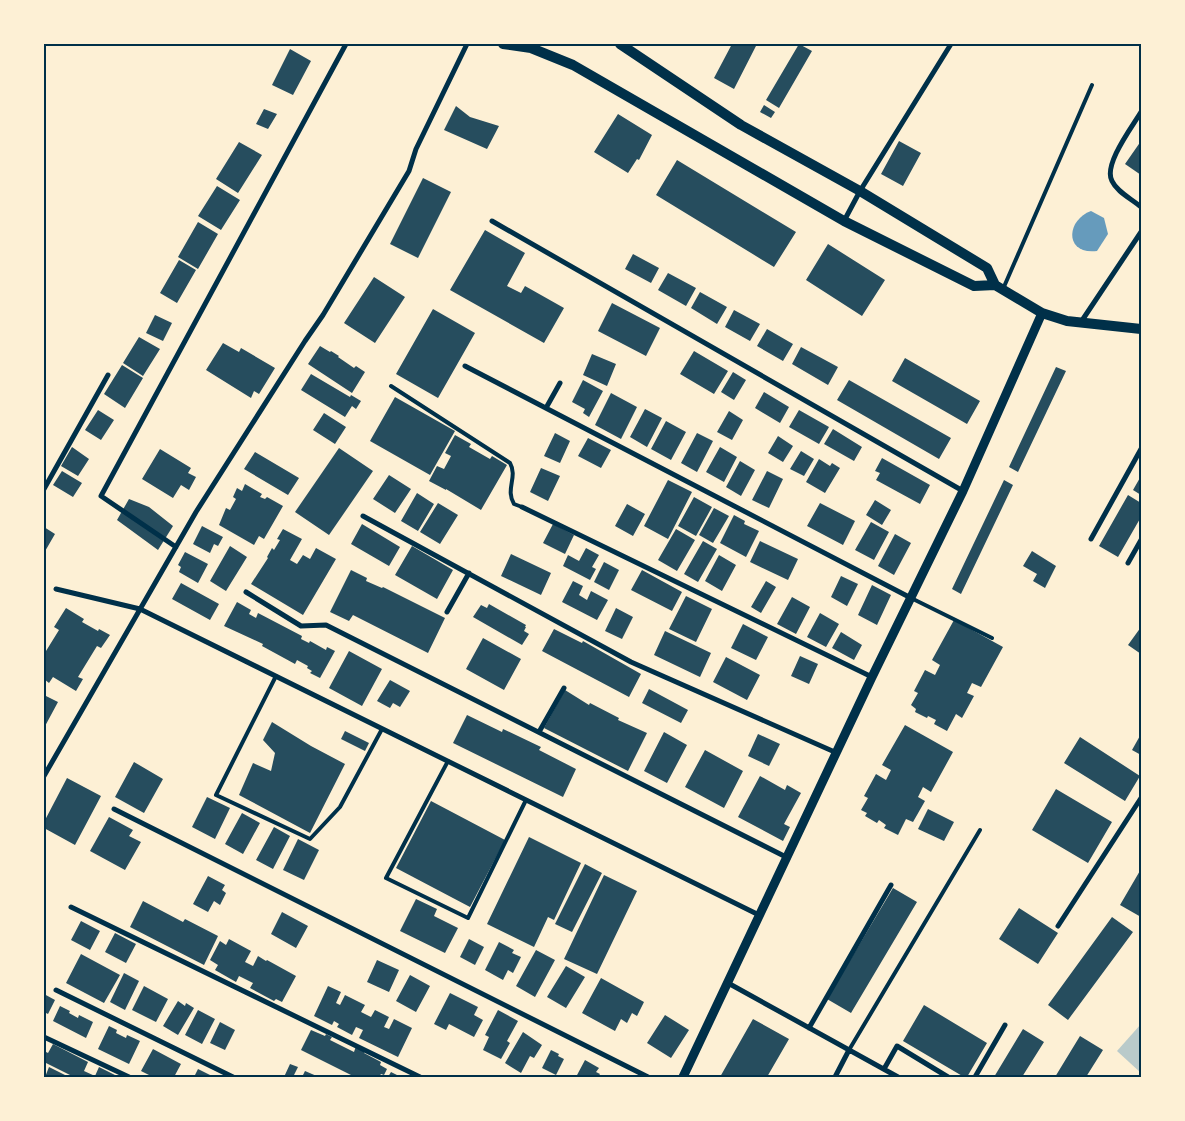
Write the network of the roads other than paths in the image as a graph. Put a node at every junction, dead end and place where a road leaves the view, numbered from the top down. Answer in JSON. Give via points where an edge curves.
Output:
{"nodes":[{"id":1,"x":346,"y":44,"type":"edge"},
{"id":2,"x":467,"y":44,"type":"edge"},
{"id":3,"x":503,"y":44,"type":"edge"},
{"id":4,"x":620,"y":44,"type":"edge"},
{"id":5,"x":951,"y":44,"type":"edge"},
{"id":6,"x":1092,"y":85,"type":"dead end"},
{"id":7,"x":1141,"y":112,"type":"edge"},
{"id":8,"x":860,"y":191,"type":"junction"},
{"id":9,"x":1141,"y":206,"type":"edge"},
{"id":10,"x":492,"y":221,"type":"dead end"},
{"id":11,"x":844,"y":221,"type":"junction"},
{"id":12,"x":1141,"y":232,"type":"edge"},
{"id":13,"x":999,"y":287,"type":"junction"},
{"id":14,"x":1042,"y":313,"type":"junction"},
{"id":15,"x":1081,"y":323,"type":"junction"},
{"id":16,"x":1141,"y":329,"type":"edge"},
{"id":17,"x":465,"y":366,"type":"dead end"},
{"id":18,"x":108,"y":375,"type":"dead end"},
{"id":19,"x":560,"y":383,"type":"dead end"},
{"id":20,"x":392,"y":386,"type":"dead end"},
{"id":21,"x":546,"y":408,"type":"junction"},
{"id":22,"x":1141,"y":449,"type":"edge"},
{"id":23,"x":44,"y":489,"type":"edge"},
{"id":24,"x":963,"y":491,"type":"junction"},
{"id":25,"x":522,"y":507,"type":"joint"},
{"id":26,"x":362,"y":516,"type":"dead end"},
{"id":27,"x":1091,"y":539,"type":"dead end"},
{"id":28,"x":1141,"y":540,"type":"edge"},
{"id":29,"x":176,"y":547,"type":"junction"},
{"id":30,"x":1128,"y":563,"type":"dead end"},
{"id":31,"x":468,"y":573,"type":"junction"},
{"id":32,"x":56,"y":589,"type":"dead end"},
{"id":33,"x":246,"y":592,"type":"dead end"},
{"id":34,"x":911,"y":598,"type":"junction"},
{"id":35,"x":140,"y":609,"type":"junction"},
{"id":36,"x":447,"y":612,"type":"dead end"},
{"id":37,"x":992,"y":638,"type":"dead end"},
{"id":38,"x":276,"y":676,"type":"junction"},
{"id":39,"x":872,"y":677,"type":"junction"},
{"id":40,"x":564,"y":688,"type":"dead end"},
{"id":41,"x":382,"y":729,"type":"junction"},
{"id":42,"x":539,"y":732,"type":"junction"},
{"id":43,"x":837,"y":753,"type":"junction"},
{"id":44,"x":448,"y":761,"type":"junction"},
{"id":45,"x":44,"y":776,"type":"edge"},
{"id":46,"x":1141,"y":798,"type":"edge"},
{"id":47,"x":526,"y":800,"type":"junction"},
{"id":48,"x":114,"y":809,"type":"dead end"},
{"id":49,"x":980,"y":830,"type":"dead end"},
{"id":50,"x":788,"y":858,"type":"junction"},
{"id":51,"x":891,"y":884,"type":"dead end"},
{"id":52,"x":71,"y":907,"type":"dead end"},
{"id":53,"x":759,"y":915,"type":"junction"},
{"id":54,"x":1058,"y":926,"type":"dead end"},
{"id":55,"x":728,"y":983,"type":"junction"},
{"id":56,"x":56,"y":990,"type":"dead end"},
{"id":57,"x":1005,"y":1025,"type":"dead end"},
{"id":58,"x":809,"y":1028,"type":"junction"},
{"id":59,"x":44,"y":1037,"type":"edge"},
{"id":60,"x":849,"y":1050,"type":"junction"},
{"id":61,"x":884,"y":1070,"type":"junction"},
{"id":62,"x":129,"y":1077,"type":"edge"},
{"id":63,"x":233,"y":1077,"type":"edge"},
{"id":64,"x":420,"y":1077,"type":"edge"},
{"id":65,"x":648,"y":1077,"type":"edge"},
{"id":66,"x":683,"y":1077,"type":"edge"},
{"id":67,"x":835,"y":1077,"type":"edge"},
{"id":68,"x":898,"y":1077,"type":"edge"},
{"id":69,"x":948,"y":1077,"type":"edge"},
{"id":70,"x":975,"y":1077,"type":"edge"}],
"edges":[{"from":1,"to":29,"type":"street","via":[[102,496]]},
{"from":2,"to":29,"type":"street","via":[[400,187]]},
{"from":3,"to":11,"type":"main road","via":[[531,48],[573,65]]},
{"from":4,"to":8,"type":"main road","via":[[741,125]]},
{"from":5,"to":8,"type":"street"},
{"from":6,"to":13,"type":"lane"},
{"from":7,"to":9,"type":"street","via":[[1109,173],[1115,186]]},
{"from":8,"to":11,"type":"street"},
{"from":8,"to":13,"type":"main road","via":[[987,268]]},
{"from":10,"to":24,"type":"street"},
{"from":11,"to":13,"type":"main road","via":[[974,286]]},
{"from":12,"to":15,"type":"street"},
{"from":13,"to":14,"type":"main road"},
{"from":14,"to":15,"type":"main road"},
{"from":14,"to":24,"type":"street"},
{"from":15,"to":16,"type":"main road"},
{"from":17,"to":21,"type":"street"},
{"from":18,"to":23,"type":"street"},
{"from":19,"to":21,"type":"street"},
{"from":20,"to":25,"type":"lane","via":[[510,463],[513,467],[510,494],[514,504]]},
{"from":21,"to":34,"type":"street"},
{"from":22,"to":27,"type":"street"},
{"from":24,"to":34,"type":"street"},
{"from":25,"to":39,"type":"street"},
{"from":26,"to":31,"type":"street"},
{"from":28,"to":30,"type":"street"},
{"from":29,"to":35,"type":"street"},
{"from":31,"to":36,"type":"street"},
{"from":31,"to":43,"type":"street","via":[[631,662]]},
{"from":32,"to":35,"type":"street"},
{"from":33,"to":42,"type":"street","via":[[301,626],[326,625]]},
{"from":34,"to":37,"type":"lane"},
{"from":34,"to":39,"type":"street"},
{"from":35,"to":38,"type":"street"},
{"from":35,"to":45,"type":"street"},
{"from":38,"to":41,"type":"street"},
{"from":38,"to":41,"type":"lane","via":[[216,795],[310,839],[340,807]]},
{"from":39,"to":43,"type":"street"},
{"from":40,"to":42,"type":"street"},
{"from":41,"to":44,"type":"street"},
{"from":42,"to":50,"type":"street"},
{"from":43,"to":50,"type":"street"},
{"from":44,"to":47,"type":"street"},
{"from":44,"to":47,"type":"lane","via":[[386,878],[468,918]]},
{"from":46,"to":54,"type":"street"},
{"from":47,"to":53,"type":"street"},
{"from":48,"to":65,"type":"street"},
{"from":49,"to":60,"type":"lane"},
{"from":50,"to":53,"type":"street"},
{"from":51,"to":58,"type":"street"},
{"from":52,"to":64,"type":"street"},
{"from":53,"to":55,"type":"street"},
{"from":55,"to":58,"type":"street"},
{"from":55,"to":66,"type":"street"},
{"from":56,"to":63,"type":"street"},
{"from":57,"to":70,"type":"street"},
{"from":58,"to":60,"type":"street"},
{"from":59,"to":62,"type":"street"},
{"from":60,"to":61,"type":"street"},
{"from":60,"to":67,"type":"street"},
{"from":61,"to":68,"type":"street"},
{"from":61,"to":69,"type":"street","via":[[897,1046]]}]}
